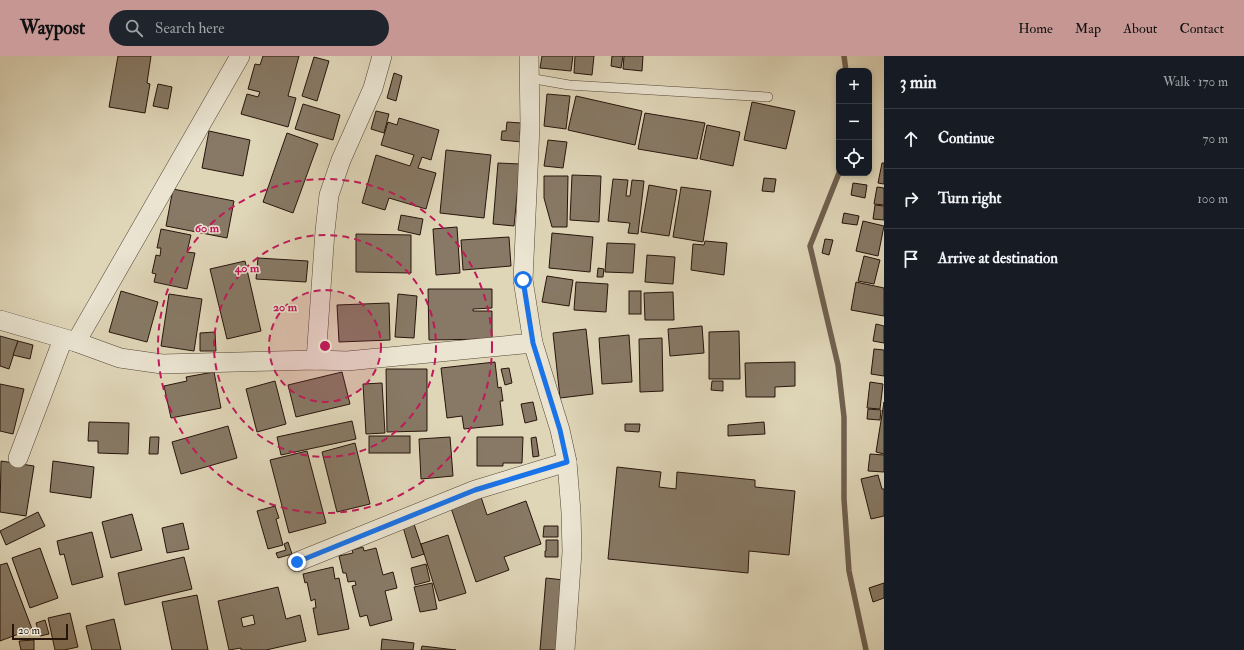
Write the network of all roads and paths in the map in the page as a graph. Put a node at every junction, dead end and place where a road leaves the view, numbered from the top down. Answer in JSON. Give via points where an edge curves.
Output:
{"nodes":[{"id":1,"x":240,"y":56,"type":"edge"},
{"id":2,"x":382,"y":56,"type":"edge"},
{"id":3,"x":529,"y":56,"type":"edge"},
{"id":4,"x":529,"y":78,"type":"junction"},
{"id":5,"x":768,"y":97,"type":"dead end"},
{"id":6,"x":0,"y":320,"type":"edge"},
{"id":7,"x":70,"y":340,"type":"junction"},
{"id":8,"x":533,"y":343,"type":"junction"},
{"id":9,"x":316,"y":360,"type":"junction"},
{"id":10,"x":18,"y":458,"type":"dead end"},
{"id":11,"x":567,"y":462,"type":"junction"},
{"id":12,"x":297,"y":562,"type":"dead end"},
{"id":13,"x":565,"y":650,"type":"edge"}],
"edges":[{"from":1,"to":7,"type":"street"},
{"from":2,"to":9,"type":"street","via":[[373,88],[341,160],[329,195]]},
{"from":3,"to":4,"type":"street"},
{"from":4,"to":5,"type":"lane","via":[[569,84]]},
{"from":4,"to":8,"type":"street","via":[[530,126],[523,280]]},
{"from":6,"to":7,"type":"street"},
{"from":7,"to":9,"type":"street","via":[[120,358],[162,364]]},
{"from":7,"to":10,"type":"street"},
{"from":8,"to":9,"type":"street","via":[[347,361]]},
{"from":8,"to":11,"type":"street","via":[[560,430]]},
{"from":11,"to":12,"type":"street","via":[[475,490]]},
{"from":11,"to":13,"type":"street","via":[[572,552]]}]}
